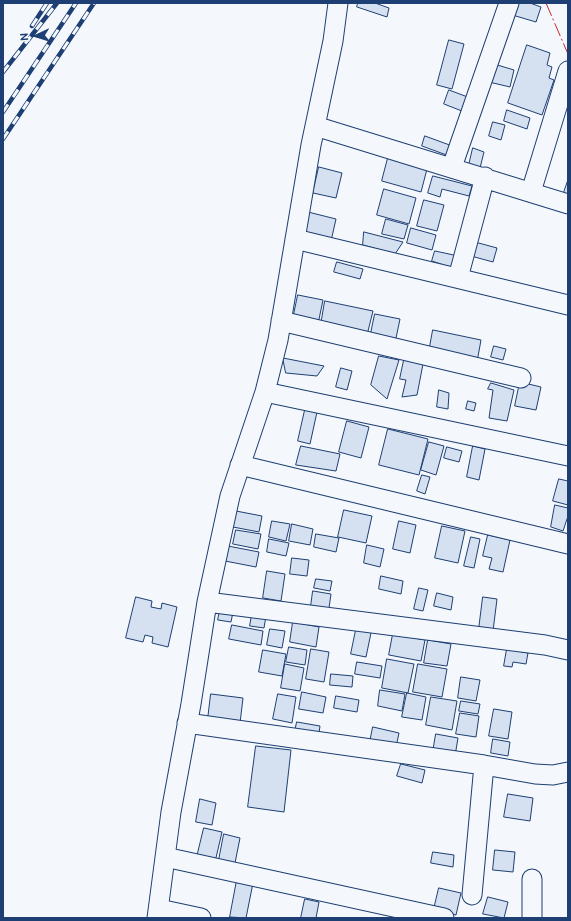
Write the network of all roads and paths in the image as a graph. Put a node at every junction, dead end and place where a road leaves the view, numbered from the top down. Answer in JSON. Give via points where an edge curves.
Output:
{"nodes":[{"id":1,"x":338,"y":3,"type":"edge"},
{"id":2,"x":508,"y":3,"type":"edge"},
{"id":3,"x":568,"y":71,"type":"edge"},
{"id":4,"x":315,"y":126,"type":"junction"},
{"id":5,"x":452,"y":167,"type":"junction"},
{"id":6,"x":485,"y":178,"type":"junction"},
{"id":7,"x":531,"y":192,"type":"junction"},
{"id":8,"x":568,"y":204,"type":"edge"},
{"id":9,"x":295,"y":239,"type":"junction"},
{"id":10,"x":458,"y":278,"type":"junction"},
{"id":11,"x":568,"y":305,"type":"edge"},
{"id":12,"x":281,"y":320,"type":"junction"},
{"id":13,"x":521,"y":378,"type":"dead end"},
{"id":14,"x":265,"y":392,"type":"junction"},
{"id":15,"x":568,"y":456,"type":"edge"},
{"id":16,"x":240,"y":465,"type":"junction"},
{"id":17,"x":568,"y":544,"type":"edge"},
{"id":18,"x":207,"y":602,"type":"junction"},
{"id":19,"x":568,"y":650,"type":"edge"},
{"id":20,"x":187,"y":723,"type":"junction"},
{"id":21,"x":484,"y":765,"type":"junction"},
{"id":22,"x":568,"y":772,"type":"edge"},
{"id":23,"x":165,"y":858,"type":"junction"},
{"id":24,"x":532,"y":879,"type":"dead end"},
{"id":25,"x":472,"y":895,"type":"dead end"},
{"id":26,"x":158,"y":913,"type":"edge"},
{"id":27,"x":200,"y":918,"type":"edge"},
{"id":28,"x":444,"y":918,"type":"edge"},
{"id":29,"x":532,"y":918,"type":"edge"}],
"edges":[{"from":1,"to":4,"type":"street","via":[[333,41]]},
{"from":2,"to":5,"type":"street"},
{"from":3,"to":7,"type":"street"},
{"from":4,"to":5,"type":"street"},
{"from":4,"to":9,"type":"street"},
{"from":5,"to":6,"type":"street"},
{"from":6,"to":7,"type":"street"},
{"from":6,"to":10,"type":"street"},
{"from":7,"to":8,"type":"street"},
{"from":9,"to":10,"type":"street"},
{"from":9,"to":12,"type":"street"},
{"from":10,"to":11,"type":"street"},
{"from":12,"to":13,"type":"street"},
{"from":12,"to":14,"type":"street"},
{"from":14,"to":15,"type":"street"},
{"from":14,"to":16,"type":"street"},
{"from":16,"to":17,"type":"street"},
{"from":16,"to":18,"type":"street","via":[[230,496]]},
{"from":18,"to":19,"type":"street"},
{"from":18,"to":20,"type":"street"},
{"from":20,"to":21,"type":"street"},
{"from":20,"to":23,"type":"street"},
{"from":21,"to":22,"type":"street","via":[[535,774],[553,775]]},
{"from":21,"to":25,"type":"street"},
{"from":23,"to":26,"type":"street"},
{"from":23,"to":28,"type":"street"},
{"from":24,"to":29,"type":"street"},
{"from":26,"to":27,"type":"street"}]}
